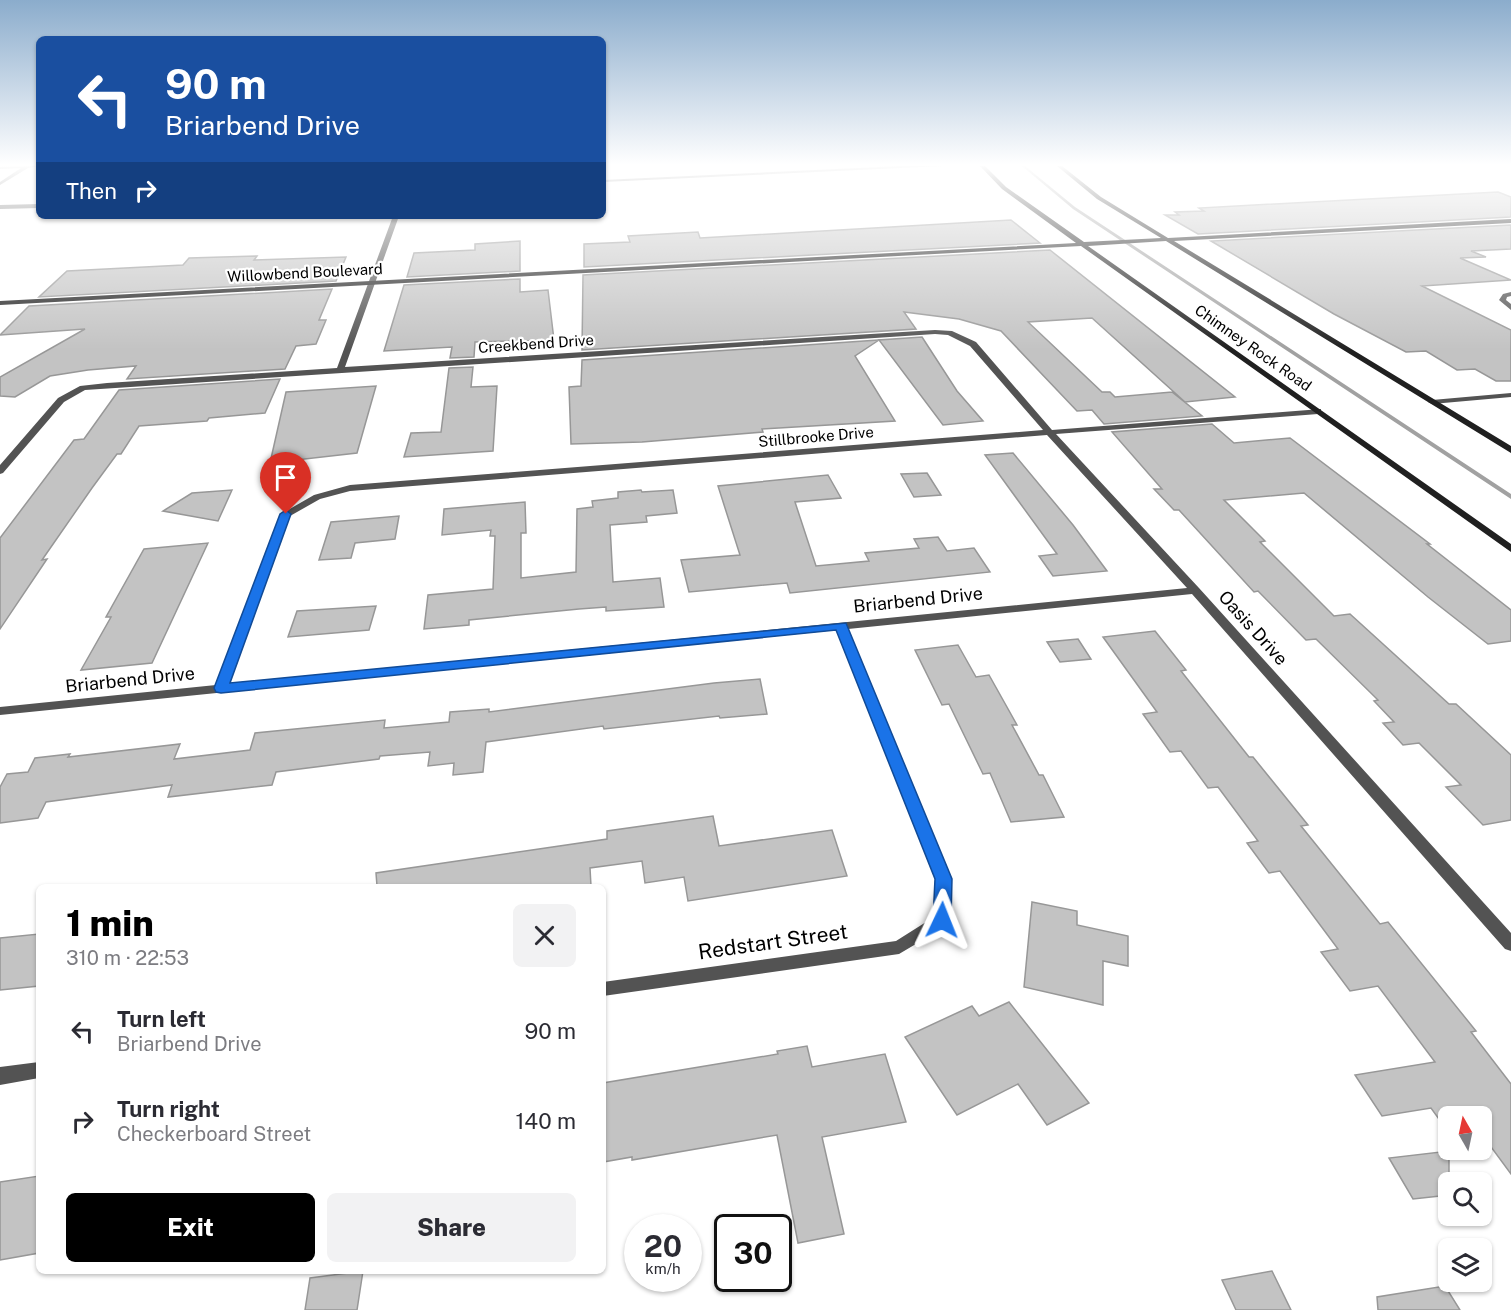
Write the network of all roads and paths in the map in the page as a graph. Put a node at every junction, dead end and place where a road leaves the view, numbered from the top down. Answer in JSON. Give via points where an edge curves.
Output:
{"nodes":[{"id":1,"x":392,"y":227,"type":"edge"},
{"id":2,"x":1059,"y":227,"type":"edge"},
{"id":3,"x":1146,"y":227,"type":"edge"},
{"id":4,"x":1400,"y":227,"type":"edge"},
{"id":5,"x":1167,"y":240,"type":"junction"},
{"id":6,"x":1082,"y":244,"type":"junction"},
{"id":7,"x":372,"y":283,"type":"junction"},
{"id":8,"x":1511,"y":294,"type":"edge"},
{"id":9,"x":0,"y":303,"type":"edge"},
{"id":10,"x":1511,"y":308,"type":"edge"},
{"id":11,"x":966,"y":340,"type":"joint"},
{"id":12,"x":340,"y":370,"type":"junction"},
{"id":13,"x":1511,"y":395,"type":"edge"},
{"id":14,"x":1432,"y":402,"type":"junction"},
{"id":15,"x":1318,"y":411,"type":"junction"},
{"id":16,"x":1049,"y":432,"type":"junction"},
{"id":17,"x":1511,"y":450,"type":"edge"},
{"id":18,"x":0,"y":471,"type":"edge"},
{"id":19,"x":1511,"y":549,"type":"edge"},
{"id":20,"x":1195,"y":590,"type":"junction"},
{"id":21,"x":841,"y":626,"type":"junction"},
{"id":22,"x":221,"y":688,"type":"junction"},
{"id":23,"x":0,"y":711,"type":"edge"},
{"id":24,"x":1511,"y":944,"type":"edge"},
{"id":25,"x":606,"y":989,"type":"edge"},
{"id":26,"x":36,"y":1070,"type":"edge"},
{"id":27,"x":0,"y":1076,"type":"edge"}],
"edges":[{"from":1,"to":7,"type":"street"},
{"from":2,"to":6,"type":"main road","name":"Chimney Rock Road"},
{"from":3,"to":5,"type":"main road"},
{"from":4,"to":5,"type":"main road","name":"Willowbend Boulevard"},
{"from":5,"to":6,"type":"main road","name":"Willowbend Boulevard"},
{"from":5,"to":14,"type":"main road"},
{"from":6,"to":7,"type":"main road","name":"Willowbend Boulevard"},
{"from":6,"to":15,"type":"main road","name":"Chimney Rock Road"},
{"from":7,"to":9,"type":"main road","name":"Willowbend Boulevard"},
{"from":7,"to":12,"type":"street"},
{"from":8,"to":10,"type":"street","via":[[1502,300]]},
{"from":11,"to":12,"type":"street","name":"Creekbend Drive","via":[[935,332]]},
{"from":11,"to":16,"type":"street","name":"Oasis Drive"},
{"from":12,"to":18,"type":"street","name":"Creekbend Drive","via":[[82,388],[61,400]]},
{"from":13,"to":14,"type":"street"},
{"from":14,"to":17,"type":"main road"},
{"from":15,"to":16,"type":"street","name":"Stillbrooke Drive"},
{"from":15,"to":19,"type":"main road","name":"Chimney Rock Road"},
{"from":16,"to":20,"type":"street","name":"Oasis Drive"},
{"from":16,"to":22,"type":"street","name":"Stillbrooke Drive","via":[[350,488],[317,496],[286,514]]},
{"from":20,"to":21,"type":"street","name":"Briarbend Drive"},
{"from":20,"to":24,"type":"street","name":"Oasis Drive"},
{"from":21,"to":22,"type":"street","name":"Briarbend Drive"},
{"from":21,"to":25,"type":"street","name":"Redstart Street","via":[[943,879],[942,920],[899,947]]},
{"from":22,"to":23,"type":"street","name":"Briarbend Drive"},
{"from":26,"to":27,"type":"street"}]}
